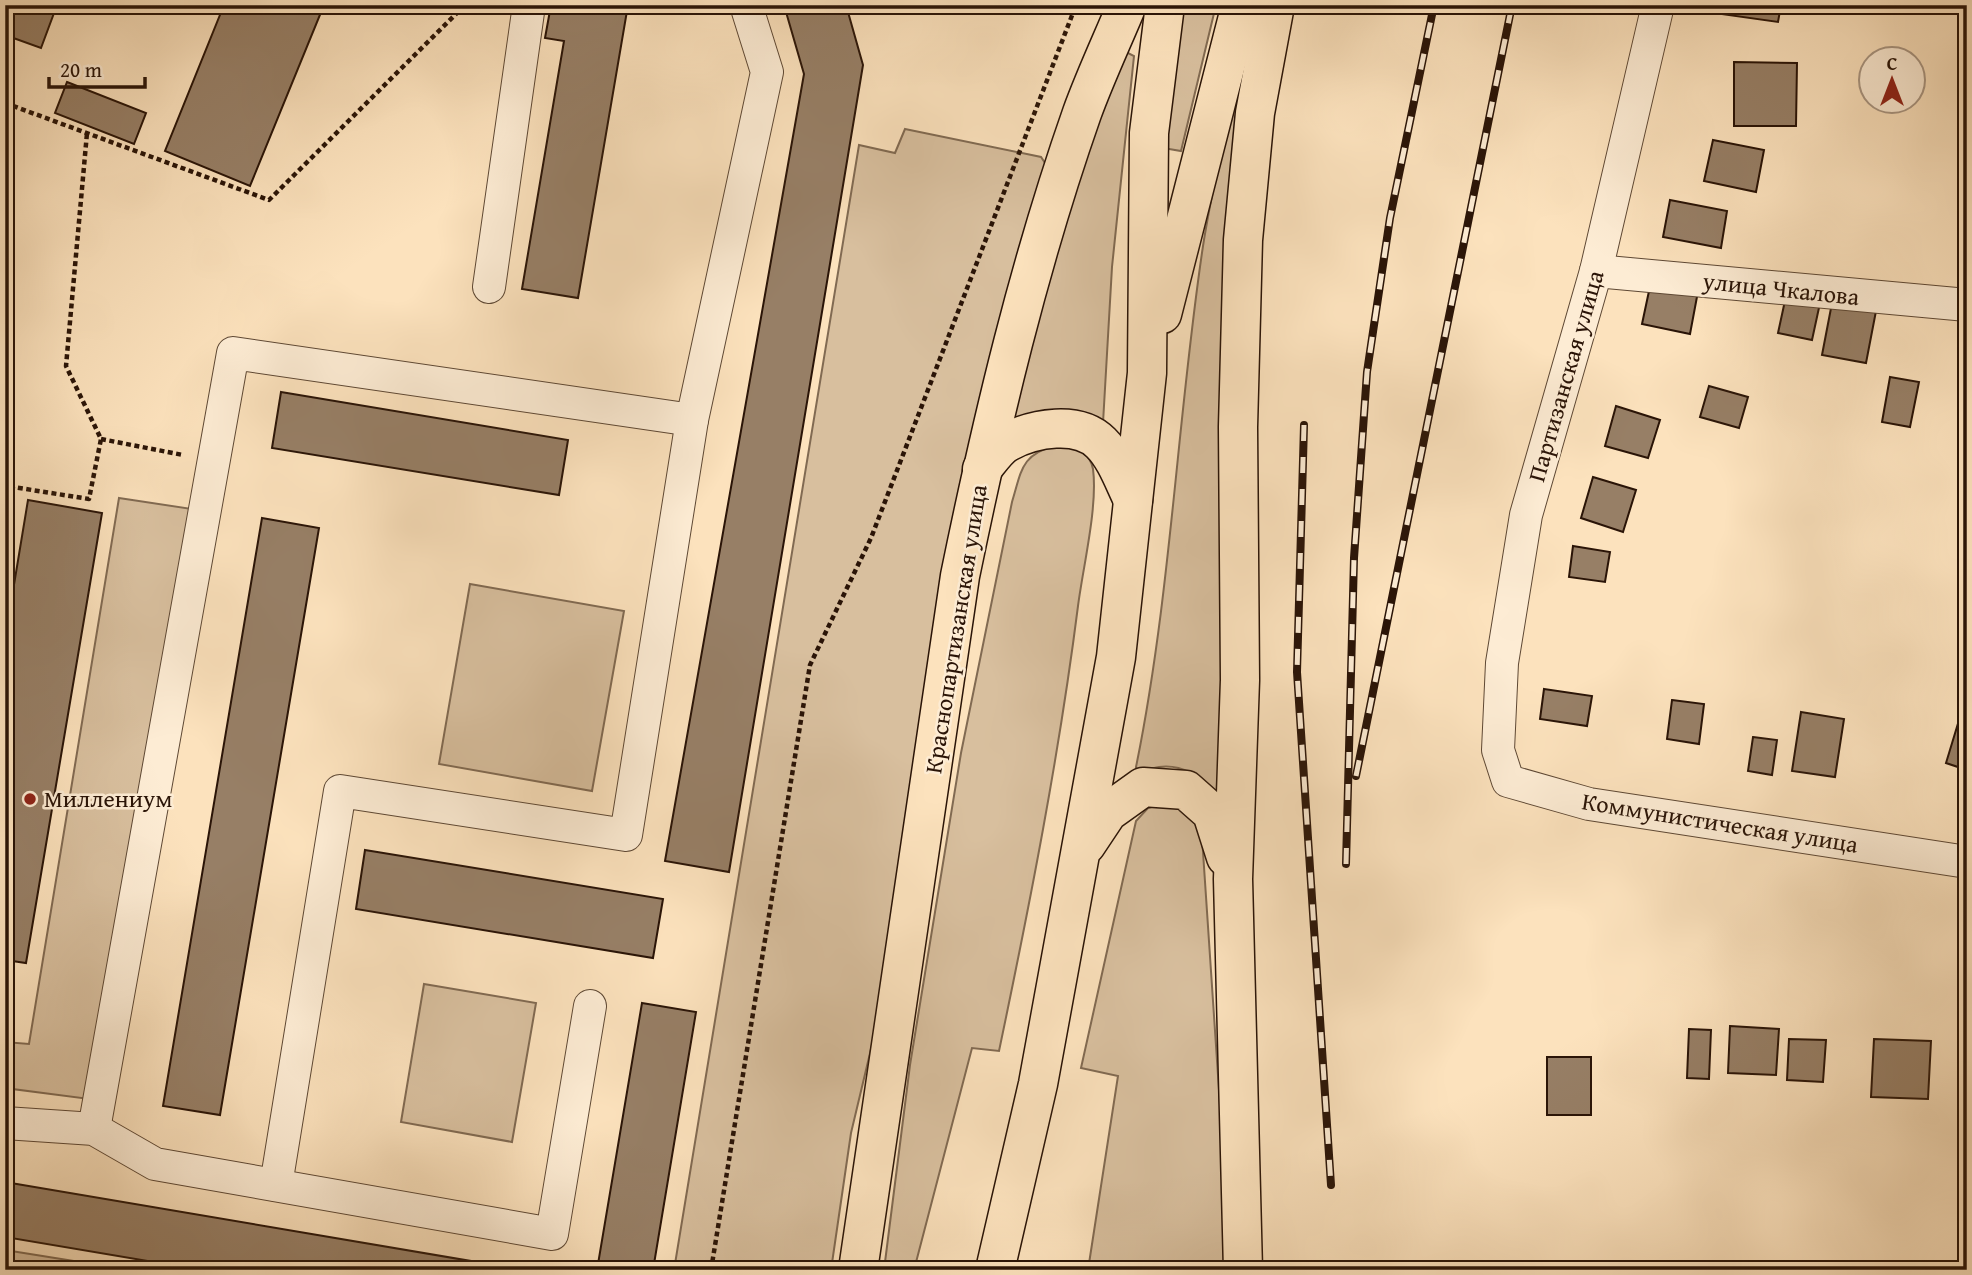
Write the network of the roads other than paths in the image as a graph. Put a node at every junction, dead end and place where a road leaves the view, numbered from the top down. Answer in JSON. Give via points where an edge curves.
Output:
{"nodes":[{"id":1,"x":529,"y":5,"type":"edge"},
{"id":2,"x":746,"y":5,"type":"edge"},
{"id":3,"x":1127,"y":5,"type":"edge"},
{"id":4,"x":1165,"y":5,"type":"edge"},
{"id":5,"x":1241,"y":5,"type":"edge"},
{"id":6,"x":1275,"y":5,"type":"edge"},
{"id":7,"x":1658,"y":5,"type":"edge"},
{"id":8,"x":1596,"y":271,"type":"junction"},
{"id":9,"x":489,"y":287,"type":"dead end"},
{"id":10,"x":1967,"y":305,"type":"edge"},
{"id":11,"x":1147,"y":373,"type":"junction"},
{"id":12,"x":692,"y":420,"type":"junction"},
{"id":13,"x":982,"y":469,"type":"junction"},
{"id":14,"x":1133,"y":500,"type":"junction"},
{"id":15,"x":1498,"y":750,"type":"joint"},
{"id":16,"x":1082,"y":852,"type":"junction"},
{"id":17,"x":1967,"y":862,"type":"edge"},
{"id":18,"x":1233,"y":878,"type":"junction"},
{"id":19,"x":590,"y":1006,"type":"dead end"},
{"id":20,"x":5,"y":1123,"type":"edge"},
{"id":21,"x":94,"y":1129,"type":"junction"},
{"id":22,"x":276,"y":1185,"type":"junction"},
{"id":23,"x":858,"y":1270,"type":"edge"},
{"id":24,"x":995,"y":1270,"type":"edge"},
{"id":25,"x":1243,"y":1270,"type":"edge"}],
"edges":[{"from":1,"to":9,"type":"street"},
{"from":2,"to":12,"type":"street","via":[[767,72]]},
{"from":3,"to":13,"type":"main road","name":"Краснопартизанская улица","via":[[1083,112],[1039,245]]},
{"from":4,"to":11,"type":"main road","via":[[1149,133]]},
{"from":5,"to":11,"type":"main road"},
{"from":6,"to":18,"type":"main road","via":[[1255,113],[1243,240],[1238,427],[1240,680]]},
{"from":7,"to":8,"type":"street","name":"Партизанская улица"},
{"from":8,"to":10,"type":"street","name":"улица Чкалова"},
{"from":8,"to":15,"type":"street","name":"Партизанская улица","via":[[1526,515],[1503,663]]},
{"from":11,"to":14,"type":"main road"},
{"from":12,"to":21,"type":"street","via":[[233,354]]},
{"from":12,"to":22,"type":"street","via":[[626,835],[340,791]]},
{"from":13,"to":14,"type":"main road","via":[[1006,442],[1038,431],[1076,428],[1100,442]]},
{"from":13,"to":23,"type":"main road","name":"Краснопартизанская улица","via":[[960,576]]},
{"from":14,"to":16,"type":"main road","via":[[1116,657]]},
{"from":15,"to":17,"type":"street","name":"Коммунистическая улица","via":[[1508,781],[1589,804]]},
{"from":16,"to":18,"type":"main road","via":[[1108,812],[1143,788],[1186,790],[1212,813]]},
{"from":16,"to":24,"type":"main road","via":[[1038,1084]]},
{"from":18,"to":25,"type":"main road"},
{"from":19,"to":22,"type":"street","via":[[552,1234]]},
{"from":20,"to":21,"type":"street"},
{"from":21,"to":22,"type":"street","via":[[155,1164]]}]}
